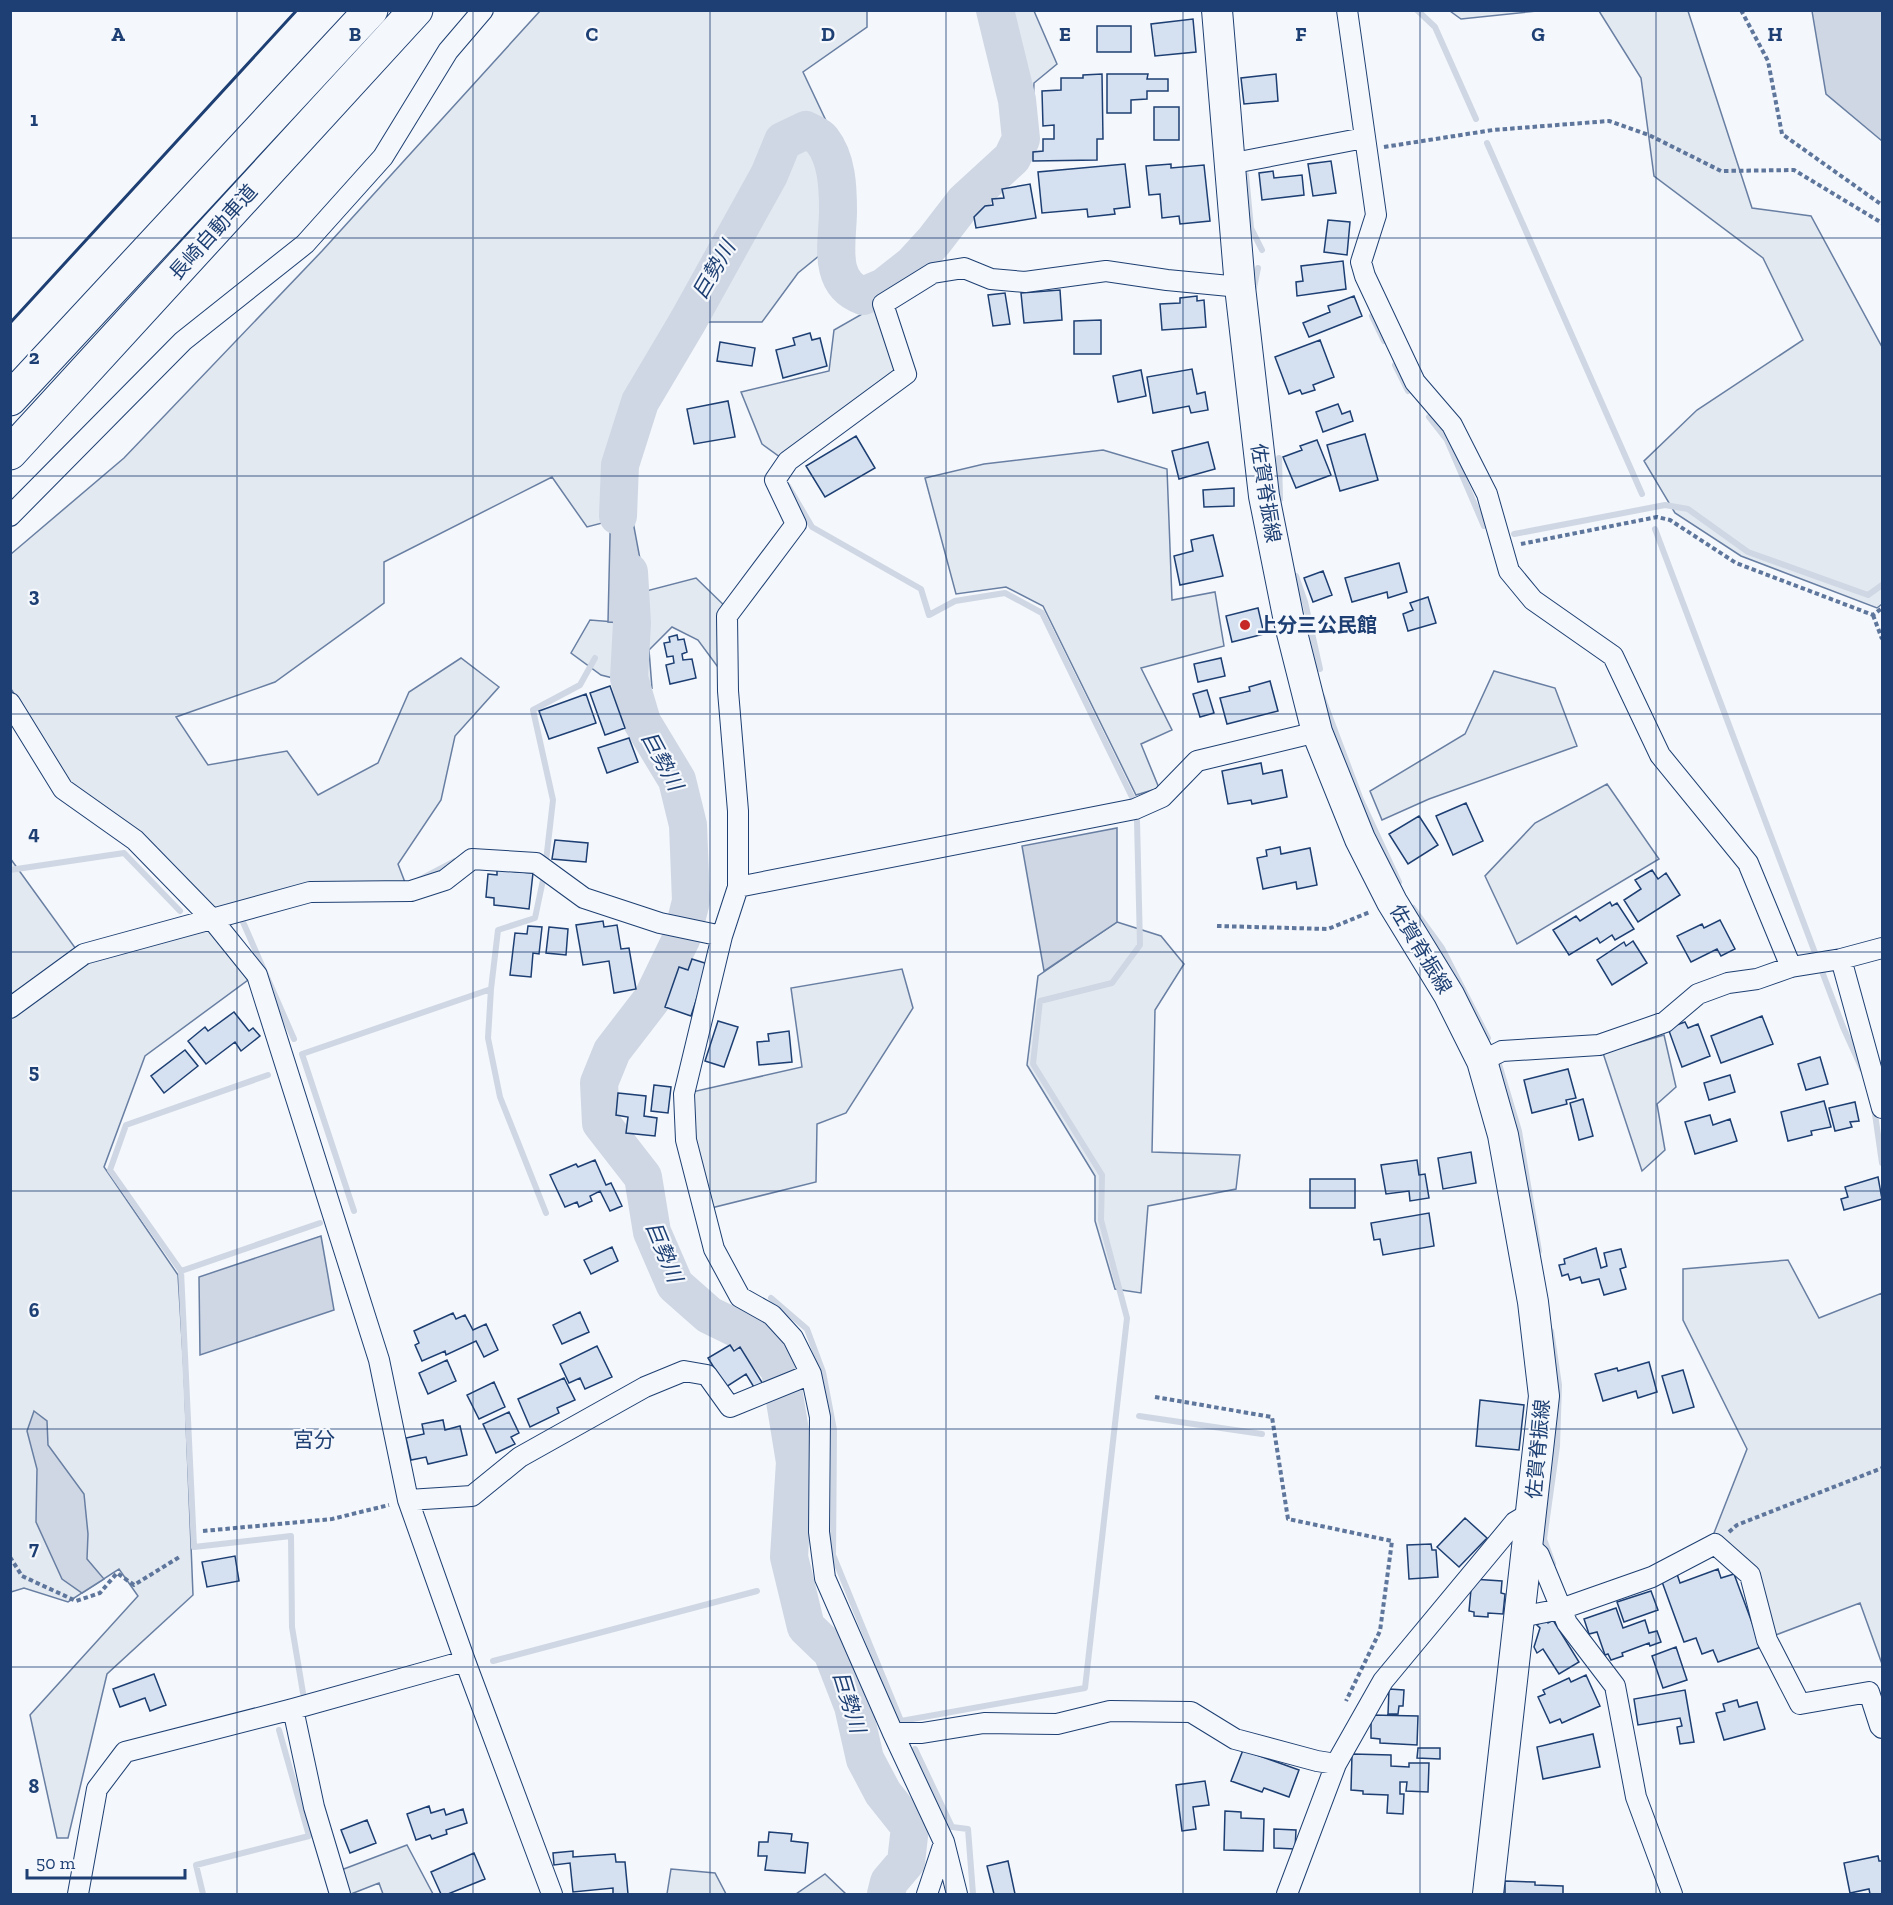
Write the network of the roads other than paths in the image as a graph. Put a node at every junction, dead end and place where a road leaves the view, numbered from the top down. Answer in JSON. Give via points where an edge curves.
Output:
{"nodes":[{"id":1,"x":370,"y":10,"type":"edge"},
{"id":2,"x":416,"y":10,"type":"edge"},
{"id":3,"x":483,"y":10,"type":"edge"},
{"id":4,"x":1217,"y":10,"type":"edge"},
{"id":5,"x":1347,"y":10,"type":"edge"},
{"id":6,"x":1365,"y":144,"type":"junction"},
{"id":7,"x":1229,"y":164,"type":"junction"},
{"id":8,"x":1240,"y":287,"type":"junction"},
{"id":9,"x":10,"y":399,"type":"edge"},
{"id":10,"x":10,"y":453,"type":"edge"},
{"id":11,"x":10,"y":516,"type":"edge"},
{"id":12,"x":10,"y":702,"type":"edge"},
{"id":13,"x":1317,"y":732,"type":"junction"},
{"id":14,"x":738,"y":887,"type":"junction"},
{"id":15,"x":211,"y":918,"type":"junction"},
{"id":16,"x":715,"y":935,"type":"junction"},
{"id":17,"x":1882,"y":948,"type":"edge"},
{"id":18,"x":1837,"y":960,"type":"junction"},
{"id":19,"x":1800,"y":966,"type":"junction"},
{"id":20,"x":10,"y":1008,"type":"edge"},
{"id":21,"x":1482,"y":1061,"type":"junction"},
{"id":22,"x":1882,"y":1108,"type":"edge"},
{"id":23,"x":811,"y":1374,"type":"junction"},
{"id":24,"x":408,"y":1500,"type":"junction"},
{"id":25,"x":1532,"y":1512,"type":"junction"},
{"id":26,"x":1528,"y":1545,"type":"junction"},
{"id":27,"x":1561,"y":1609,"type":"junction"},
{"id":28,"x":1520,"y":1617,"type":"junction"},
{"id":29,"x":465,"y":1661,"type":"junction"},
{"id":30,"x":293,"y":1709,"type":"junction"},
{"id":31,"x":1882,"y":1728,"type":"edge"},
{"id":32,"x":893,"y":1733,"type":"junction"},
{"id":33,"x":1336,"y":1764,"type":"junction"},
{"id":34,"x":944,"y":1842,"type":"junction"},
{"id":35,"x":78,"y":1894,"type":"edge"},
{"id":36,"x":340,"y":1894,"type":"edge"},
{"id":37,"x":552,"y":1894,"type":"edge"},
{"id":38,"x":927,"y":1894,"type":"edge"},
{"id":39,"x":957,"y":1894,"type":"edge"},
{"id":40,"x":1287,"y":1894,"type":"edge"},
{"id":41,"x":1488,"y":1894,"type":"edge"},
{"id":42,"x":1672,"y":1894,"type":"edge"}],
"edges":[{"from":1,"to":9,"type":"highway","name":"長崎自動車道"},
{"from":2,"to":10,"type":"highway","name":"長崎自動車道"},
{"from":3,"to":11,"type":"street","via":[[448,51],[383,157],[305,244],[183,341]]},
{"from":4,"to":7,"type":"main road","name":"佐賀脊振線"},
{"from":5,"to":6,"type":"street"},
{"from":6,"to":7,"type":"street"},
{"from":6,"to":19,"type":"street","via":[[1376,215],[1361,262],[1365,276],[1415,382],[1452,426],[1482,484],[1509,571],[1533,600],[1613,656],[1660,755],[1748,863]]},
{"from":7,"to":8,"type":"main road","name":"佐賀脊振線"},
{"from":8,"to":13,"type":"main road","name":"佐賀脊振線","via":[[1264,496]]},
{"from":8,"to":14,"type":"street","via":[[1106,271],[1025,282],[991,279],[964,268],[933,273],[883,304],[906,374],[788,460],[775,480],[796,524],[727,616],[728,691],[738,811]]},
{"from":12,"to":15,"type":"street","via":[[63,789],[135,840]]},
{"from":13,"to":14,"type":"street","via":[[1197,761],[1162,797],[1135,809]]},
{"from":13,"to":21,"type":"main road","name":"佐賀脊振線","via":[[1360,839]]},
{"from":14,"to":16,"type":"street"},
{"from":15,"to":16,"type":"street","via":[[310,892],[411,891],[445,880],[472,859],[536,863],[584,898],[660,923]]},
{"from":15,"to":20,"type":"street","via":[[84,954]]},
{"from":15,"to":24,"type":"street","via":[[257,975],[380,1360]]},
{"from":16,"to":23,"type":"street","via":[[684,1094],[686,1140],[714,1249],[740,1297],[772,1315],[793,1338]]},
{"from":17,"to":18,"type":"street"},
{"from":18,"to":19,"type":"street"},
{"from":18,"to":22,"type":"street"},
{"from":19,"to":21,"type":"street","via":[[1698,994],[1665,1022],[1599,1045],[1502,1051]]},
{"from":21,"to":25,"type":"main road","name":"佐賀脊振線","via":[[1505,1146],[1533,1302],[1544,1396]]},
{"from":23,"to":24,"type":"street","via":[[730,1407],[707,1375],[684,1371],[645,1387],[520,1457],[472,1496]]},
{"from":23,"to":32,"type":"street","via":[[820,1417],[819,1532],[825,1578]]},
{"from":24,"to":29,"type":"street"},
{"from":25,"to":26,"type":"main road","name":"佐賀脊振線"},
{"from":25,"to":33,"type":"street","via":[[1515,1522],[1383,1681]]},
{"from":26,"to":27,"type":"street","via":[[1539,1555]]},
{"from":26,"to":28,"type":"main road","name":"佐賀脊振線"},
{"from":27,"to":28,"type":"street"},
{"from":27,"to":31,"type":"street","via":[[1652,1577],[1715,1544],[1750,1575],[1767,1640],[1800,1704],[1869,1692]]},
{"from":27,"to":42,"type":"street","via":[[1614,1686],[1636,1797]]},
{"from":28,"to":41,"type":"main road","name":"佐賀脊振線"},
{"from":29,"to":30,"type":"street"},
{"from":29,"to":37,"type":"street"},
{"from":30,"to":35,"type":"street","via":[[125,1752],[97,1789]]},
{"from":30,"to":36,"type":"street","via":[[314,1808]]},
{"from":32,"to":33,"type":"street","via":[[922,1733],[984,1723],[1057,1724],[1110,1711],[1191,1712],[1235,1738]]},
{"from":32,"to":34,"type":"street"},
{"from":33,"to":40,"type":"street"},
{"from":34,"to":38,"type":"street"},
{"from":34,"to":39,"type":"street"}]}
